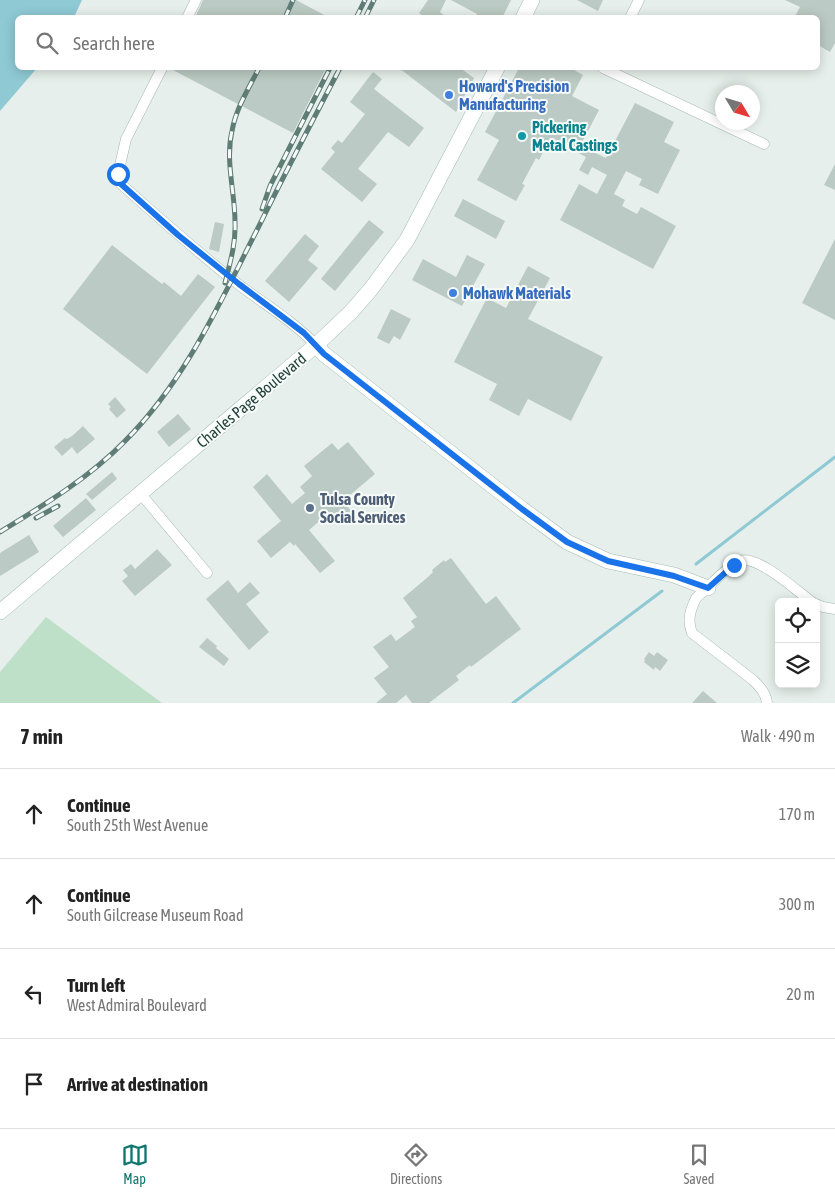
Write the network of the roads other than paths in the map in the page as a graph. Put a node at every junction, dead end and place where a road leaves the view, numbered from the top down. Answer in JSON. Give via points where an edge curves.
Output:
{"nodes":[{"id":1,"x":196,"y":0,"type":"edge"},
{"id":2,"x":532,"y":0,"type":"edge"},
{"id":3,"x":639,"y":0,"type":"edge"},
{"id":4,"x":188,"y":15,"type":"edge"},
{"id":5,"x":524,"y":15,"type":"edge"},
{"id":6,"x":632,"y":15,"type":"edge"},
{"id":7,"x":161,"y":70,"type":"edge"},
{"id":8,"x":496,"y":70,"type":"edge"},
{"id":9,"x":608,"y":70,"type":"edge"},
{"id":10,"x":764,"y":144,"type":"dead end"},
{"id":11,"x":316,"y":345,"type":"junction"},
{"id":12,"x":140,"y":493,"type":"junction"},
{"id":13,"x":207,"y":574,"type":"dead end"},
{"id":14,"x":708,"y":588,"type":"junction"},
{"id":15,"x":807,"y":598,"type":"edge"},
{"id":16,"x":820,"y":606,"type":"edge"},
{"id":17,"x":835,"y":609,"type":"edge"},
{"id":18,"x":0,"y":612,"type":"edge"},
{"id":19,"x":767,"y":703,"type":"edge"}],
"edges":[{"from":1,"to":4,"type":"street"},
{"from":2,"to":5,"type":"main road"},
{"from":3,"to":6,"type":"street"},
{"from":7,"to":11,"type":"street","via":[[126,139],[118,174],[121,184],[178,235]]},
{"from":8,"to":11,"type":"main road","name":"Charles Page Boulevard","via":[[406,240],[371,289]]},
{"from":9,"to":10,"type":"street"},
{"from":11,"to":12,"type":"main road","name":"Charles Page Boulevard"},
{"from":11,"to":14,"type":"main road","via":[[567,542],[614,563],[674,576]]},
{"from":12,"to":13,"type":"street"},
{"from":12,"to":18,"type":"main road","name":"Charles Page Boulevard"},
{"from":14,"to":15,"type":"street","via":[[734,565],[749,560],[769,570]]},
{"from":14,"to":19,"type":"street","via":[[696,598],[690,612],[692,633],[753,680],[762,689]]},
{"from":16,"to":17,"type":"street"}]}
